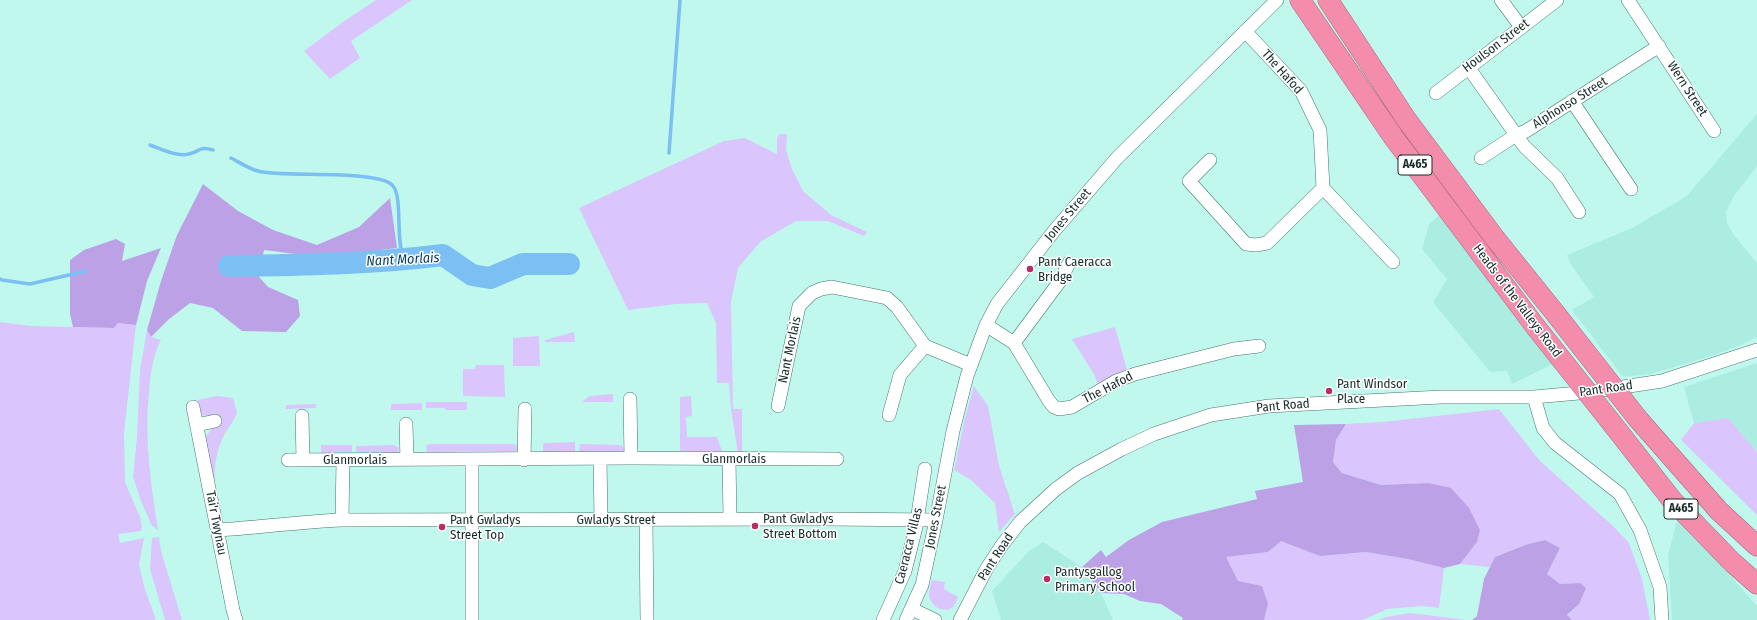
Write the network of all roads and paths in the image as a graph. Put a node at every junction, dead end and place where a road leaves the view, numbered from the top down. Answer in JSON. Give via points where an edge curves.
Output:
{"nodes":[{"id":1,"x":1277,"y":0,"type":"edge"},
{"id":2,"x":1300,"y":0,"type":"edge"},
{"id":3,"x":1328,"y":0,"type":"edge"},
{"id":4,"x":1501,"y":0,"type":"edge"},
{"id":5,"x":1557,"y":0,"type":"edge"},
{"id":6,"x":1628,"y":0,"type":"edge"},
{"id":7,"x":1521,"y":27,"type":"junction"},
{"id":8,"x":1245,"y":31,"type":"junction"},
{"id":9,"x":1659,"y":46,"type":"junction"},
{"id":10,"x":1468,"y":67,"type":"junction"},
{"id":11,"x":1436,"y":93,"type":"dead end"},
{"id":12,"x":1572,"y":101,"type":"junction"},
{"id":13,"x":1714,"y":132,"type":"dead end"},
{"id":14,"x":1516,"y":135,"type":"junction"},
{"id":15,"x":1481,"y":158,"type":"dead end"},
{"id":16,"x":1210,"y":160,"type":"dead end"},
{"id":17,"x":1323,"y":188,"type":"junction"},
{"id":18,"x":1631,"y":189,"type":"dead end"},
{"id":19,"x":1579,"y":212,"type":"dead end"},
{"id":20,"x":1392,"y":262,"type":"dead end"},
{"id":21,"x":1069,"y":263,"type":"dead end"},
{"id":22,"x":986,"y":325,"type":"junction"},
{"id":23,"x":1014,"y":343,"type":"junction"},
{"id":24,"x":925,"y":346,"type":"junction"},
{"id":25,"x":1259,"y":346,"type":"dead end"},
{"id":26,"x":1757,"y":350,"type":"edge"},
{"id":27,"x":970,"y":365,"type":"junction"},
{"id":28,"x":1534,"y":397,"type":"junction"},
{"id":29,"x":630,"y":399,"type":"dead end"},
{"id":30,"x":778,"y":406,"type":"dead end"},
{"id":31,"x":193,"y":407,"type":"dead end"},
{"id":32,"x":525,"y":409,"type":"dead end"},
{"id":33,"x":889,"y":415,"type":"dead end"},
{"id":34,"x":302,"y":416,"type":"dead end"},
{"id":35,"x":215,"y":421,"type":"dead end"},
{"id":36,"x":406,"y":424,"type":"dead end"},
{"id":37,"x":197,"y":425,"type":"junction"},
{"id":38,"x":631,"y":458,"type":"junction"},
{"id":39,"x":303,"y":459,"type":"junction"},
{"id":40,"x":600,"y":459,"type":"junction"},
{"id":41,"x":729,"y":459,"type":"junction"},
{"id":42,"x":837,"y":459,"type":"dead end"},
{"id":43,"x":288,"y":460,"type":"dead end"},
{"id":44,"x":343,"y":460,"type":"junction"},
{"id":45,"x":406,"y":460,"type":"junction"},
{"id":46,"x":472,"y":460,"type":"junction"},
{"id":47,"x":524,"y":460,"type":"junction"},
{"id":48,"x":925,"y":469,"type":"dead end"},
{"id":49,"x":730,"y":519,"type":"junction"},
{"id":50,"x":917,"y":519,"type":"junction"},
{"id":51,"x":342,"y":520,"type":"junction"},
{"id":52,"x":472,"y":520,"type":"junction"},
{"id":53,"x":601,"y":520,"type":"junction"},
{"id":54,"x":646,"y":520,"type":"junction"},
{"id":55,"x":936,"y":520,"type":"junction"},
{"id":56,"x":218,"y":530,"type":"junction"},
{"id":57,"x":1757,"y":546,"type":"edge"},
{"id":58,"x":1757,"y":584,"type":"edge"},
{"id":59,"x":909,"y":614,"type":"edge"},
{"id":60,"x":236,"y":620,"type":"edge"},
{"id":61,"x":472,"y":620,"type":"edge"},
{"id":62,"x":647,"y":620,"type":"edge"},
{"id":63,"x":883,"y":620,"type":"edge"},
{"id":64,"x":935,"y":620,"type":"edge"},
{"id":65,"x":960,"y":620,"type":"edge"},
{"id":66,"x":1662,"y":620,"type":"edge"}],
"edges":[{"from":1,"to":8,"type":"street","name":"Jones Street"},
{"from":2,"to":58,"type":"highway","name":"Heads of the Valleys Road","number":"A465","bridge":true,"via":[[1394,138],[1535,326],[1672,500]]},
{"from":3,"to":57,"type":"highway","name":"Heads of the Valleys Road","number":"A465","bridge":true,"via":[[1406,119],[1494,237],[1638,419],[1719,511]]},
{"from":4,"to":7,"type":"street"},
{"from":5,"to":7,"type":"street","name":"Houlson Street"},
{"from":6,"to":9,"type":"street","name":"Wern Street"},
{"from":7,"to":10,"type":"street","name":"Houlson Street"},
{"from":8,"to":17,"type":"street","name":"The Hafod","via":[[1301,91],[1320,130]]},
{"from":8,"to":22,"type":"street","name":"Jones Street","via":[[1117,158],[1004,293]]},
{"from":9,"to":12,"type":"street","name":"Alphonso Street"},
{"from":9,"to":13,"type":"street","name":"Wern Street"},
{"from":10,"to":11,"type":"street","name":"Houlson Street"},
{"from":10,"to":14,"type":"street"},
{"from":12,"to":14,"type":"street","name":"Alphonso Street"},
{"from":12,"to":18,"type":"street"},
{"from":14,"to":15,"type":"street","name":"Alphonso Street"},
{"from":14,"to":19,"type":"street","via":[[1536,159],[1557,178]]},
{"from":16,"to":17,"type":"street","via":[[1188,182],[1246,244],[1267,243]]},
{"from":17,"to":20,"type":"street"},
{"from":21,"to":23,"type":"street","via":[[1060,281]]},
{"from":22,"to":23,"type":"street","name":"The Hafod"},
{"from":22,"to":27,"type":"street","name":"Jones Street"},
{"from":23,"to":25,"type":"street","name":"The Hafod","via":[[1049,401],[1059,409],[1072,407],[1116,381],[1135,374],[1234,349]]},
{"from":24,"to":27,"type":"street"},
{"from":24,"to":30,"type":"street","name":"Nant Morlais","via":[[897,307],[887,298],[832,287],[821,289],[808,296],[799,306]]},
{"from":24,"to":33,"type":"street","via":[[900,375]]},
{"from":26,"to":28,"type":"street","name":"Pant Road","via":[[1662,381]]},
{"from":27,"to":55,"type":"street","name":"Jones Street","via":[[953,431]]},
{"from":28,"to":65,"type":"street","name":"Pant Road","via":[[1440,397],[1270,406],[1211,415],[1154,434],[1078,473],[1020,522],[1002,545]]},
{"from":28,"to":66,"type":"street","via":[[1543,428],[1555,443],[1620,494],[1640,530],[1660,587]]},
{"from":29,"to":38,"type":"street"},
{"from":31,"to":37,"type":"street","name":"Tai'r Twynau"},
{"from":32,"to":47,"type":"street"},
{"from":34,"to":39,"type":"street"},
{"from":35,"to":37,"type":"street"},
{"from":36,"to":45,"type":"street"},
{"from":37,"to":56,"type":"street","name":"Tai'r Twynau"},
{"from":38,"to":40,"type":"street","name":"Glanmorlais"},
{"from":38,"to":41,"type":"street","name":"Glanmorlais"},
{"from":39,"to":43,"type":"street","name":"Glanmorlais"},
{"from":39,"to":44,"type":"street","name":"Glanmorlais"},
{"from":40,"to":47,"type":"street","name":"Glanmorlais"},
{"from":40,"to":53,"type":"street"},
{"from":41,"to":42,"type":"street","name":"Glanmorlais"},
{"from":41,"to":49,"type":"street"},
{"from":44,"to":45,"type":"street","name":"Glanmorlais"},
{"from":44,"to":51,"type":"street"},
{"from":45,"to":46,"type":"street","name":"Glanmorlais"},
{"from":46,"to":47,"type":"street","name":"Glanmorlais"},
{"from":46,"to":52,"type":"street"},
{"from":48,"to":50,"type":"street","name":"Caeracca Villas"},
{"from":49,"to":50,"type":"street","name":"Gwladys Street"},
{"from":49,"to":54,"type":"street","name":"Gwladys Street"},
{"from":50,"to":55,"type":"street","name":"Gwladys Street"},
{"from":50,"to":63,"type":"street","name":"Caeracca Villas","via":[[905,571]]},
{"from":51,"to":52,"type":"street","name":"Gwladys Street"},
{"from":51,"to":56,"type":"street","name":"Gwladys Street"},
{"from":52,"to":53,"type":"street","name":"Gwladys Street"},
{"from":52,"to":61,"type":"street"},
{"from":53,"to":54,"type":"street","name":"Gwladys Street"},
{"from":54,"to":62,"type":"street"},
{"from":55,"to":59,"type":"street","name":"Jones Street","via":[[922,585]]},
{"from":56,"to":60,"type":"street","name":"Tai'r Twynau"},
{"from":59,"to":64,"type":"street"}]}
